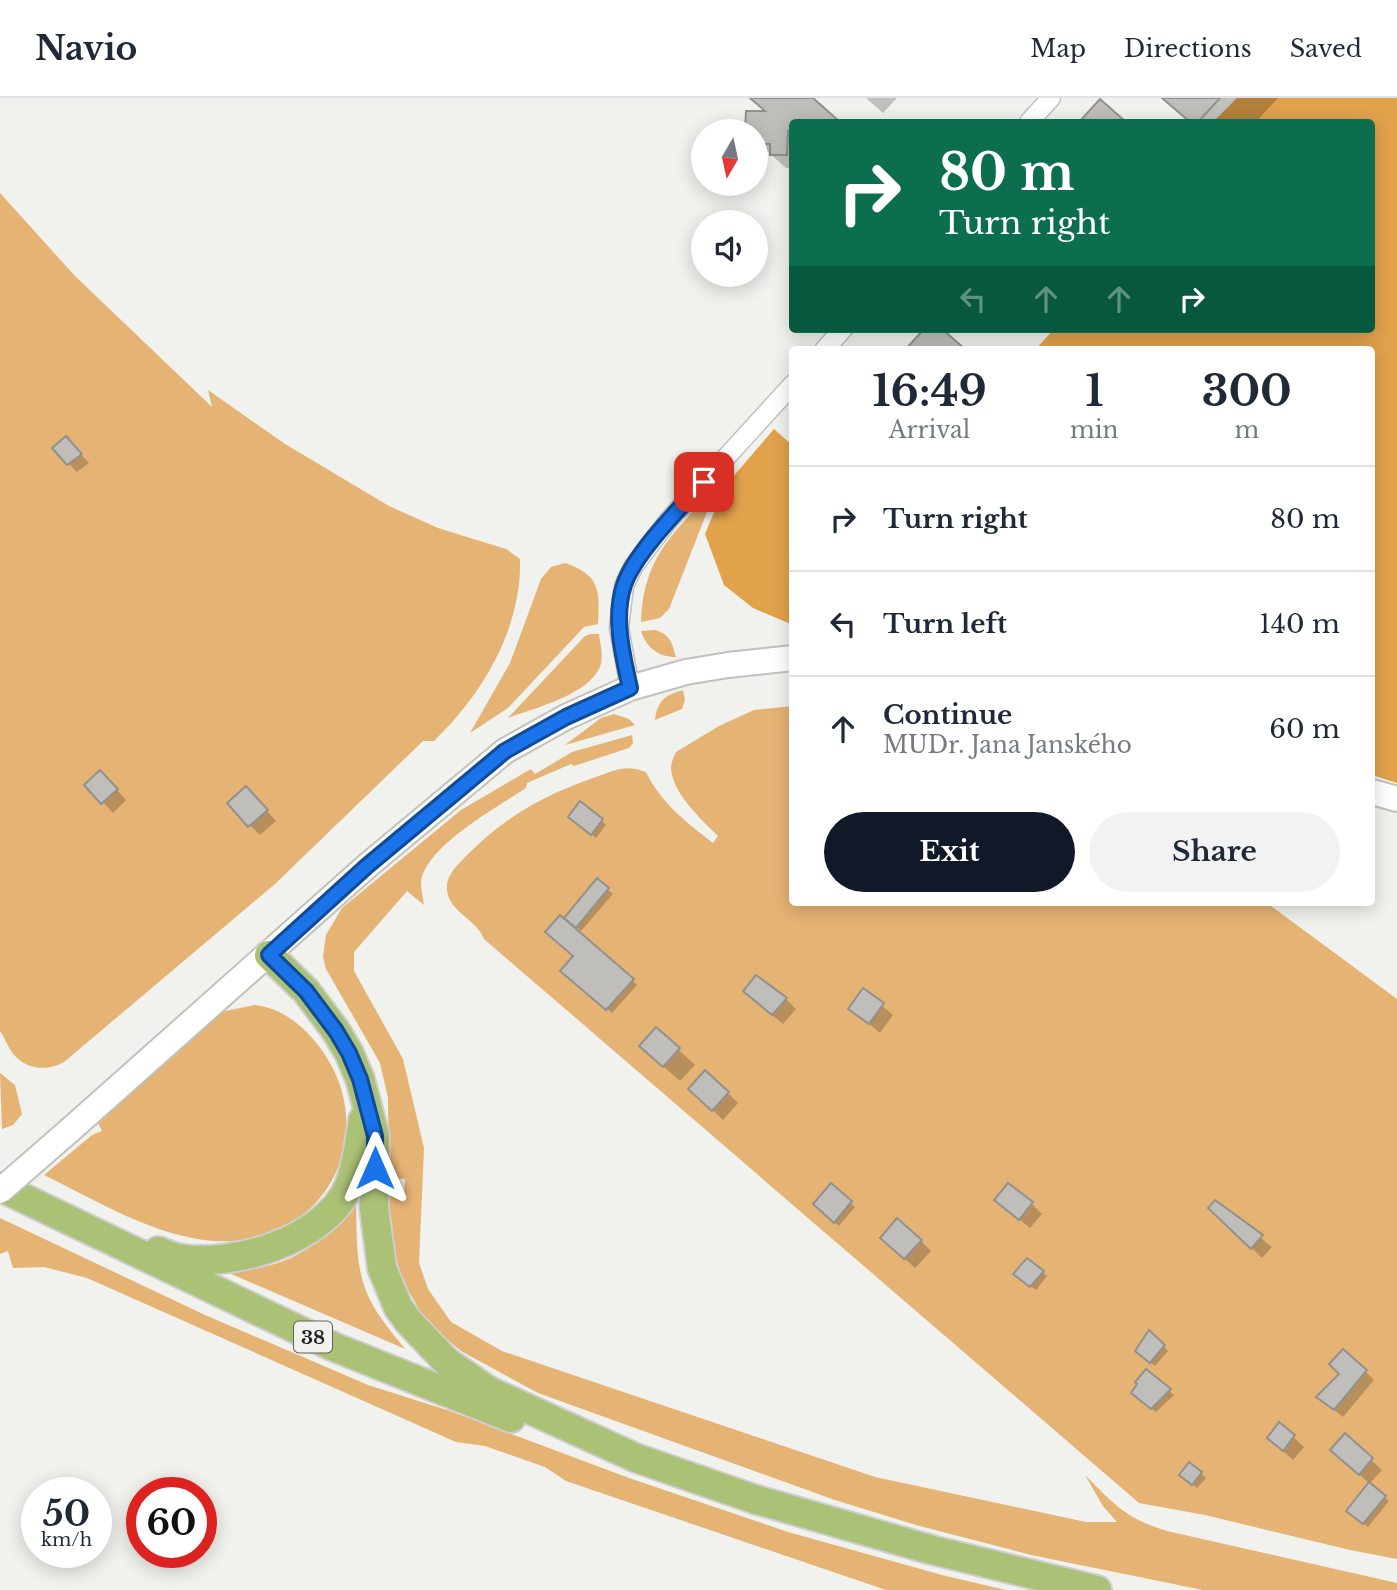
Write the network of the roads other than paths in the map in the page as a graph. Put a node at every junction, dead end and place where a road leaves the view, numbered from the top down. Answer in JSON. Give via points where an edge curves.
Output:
{"nodes":[{"id":1,"x":1051,"y":98,"type":"edge"},
{"id":2,"x":1032,"y":119,"type":"edge"},
{"id":3,"x":789,"y":388,"type":"edge"},
{"id":4,"x":789,"y":659,"type":"edge"},
{"id":5,"x":630,"y":688,"type":"junction"},
{"id":6,"x":1375,"y":793,"type":"edge"},
{"id":7,"x":1397,"y":799,"type":"edge"},
{"id":8,"x":269,"y":955,"type":"junction"},
{"id":9,"x":366,"y":1107,"type":"junction"},
{"id":10,"x":0,"y":1189,"type":"edge"},
{"id":11,"x":46,"y":1209,"type":"junction"},
{"id":12,"x":636,"y":1458,"type":"junction"},
{"id":13,"x":1097,"y":1590,"type":"edge"}],
"edges":[{"from":1,"to":2,"type":"street"},
{"from":3,"to":5,"type":"street","via":[[668,521],[633,567],[624,586],[619,628]]},
{"from":4,"to":5,"type":"main road","via":[[696,670]]},
{"from":5,"to":8,"type":"main road","via":[[505,751]]},
{"from":6,"to":7,"type":"main road"},
{"from":8,"to":9,"type":"main road","via":[[306,991],[336,1031],[360,1079]]},
{"from":8,"to":10,"type":"main road","bridge":true},
{"from":9,"to":11,"type":"main road","via":[[347,1190],[306,1232],[262,1251],[235,1258],[178,1258]]},
{"from":9,"to":12,"type":"main road","via":[[375,1136],[375,1228],[382,1268],[408,1321],[447,1362],[489,1391]]},
{"from":10,"to":11,"type":"main road","number":"38"},
{"from":11,"to":12,"type":"main road","number":"38","via":[[334,1347],[605,1454]]},
{"from":12,"to":13,"type":"main road","number":"38","via":[[754,1499],[932,1550]]}]}
